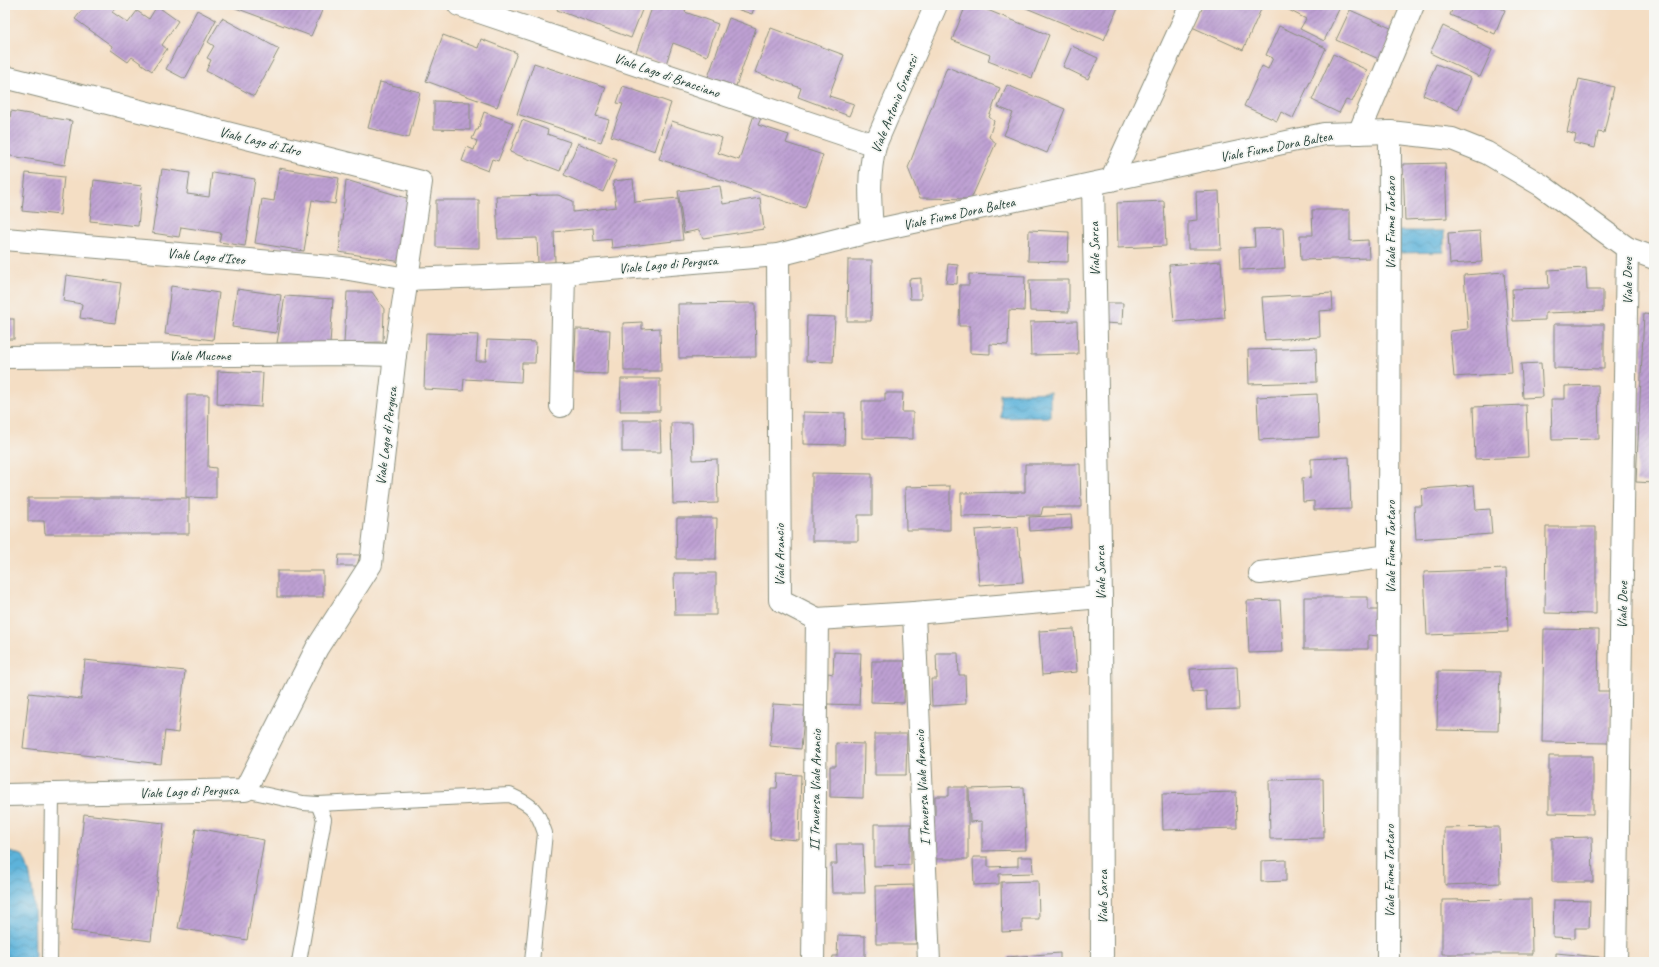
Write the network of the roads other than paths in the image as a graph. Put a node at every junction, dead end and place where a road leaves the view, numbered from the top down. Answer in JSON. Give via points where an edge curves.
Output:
{"nodes":[{"id":1,"x":459,"y":5,"type":"edge"},
{"id":2,"x":936,"y":5,"type":"edge"},
{"id":3,"x":1191,"y":5,"type":"edge"},
{"id":4,"x":1413,"y":5,"type":"edge"},
{"id":5,"x":5,"y":77,"type":"edge"},
{"id":6,"x":1390,"y":132,"type":"junction"},
{"id":7,"x":1358,"y":133,"type":"junction"},
{"id":8,"x":874,"y":145,"type":"junction"},
{"id":9,"x":1102,"y":182,"type":"junction"},
{"id":10,"x":872,"y":231,"type":"junction"},
{"id":11,"x":5,"y":239,"type":"edge"},
{"id":12,"x":1627,"y":248,"type":"junction"},
{"id":13,"x":778,"y":255,"type":"junction"},
{"id":14,"x":1654,"y":258,"type":"edge"},
{"id":15,"x":564,"y":272,"type":"junction"},
{"id":16,"x":407,"y":279,"type":"junction"},
{"id":17,"x":395,"y":355,"type":"junction"},
{"id":18,"x":5,"y":357,"type":"edge"},
{"id":19,"x":561,"y":406,"type":"dead end"},
{"id":20,"x":1390,"y":556,"type":"junction"},
{"id":21,"x":1260,"y":573,"type":"dead end"},
{"id":22,"x":1101,"y":597,"type":"junction"},
{"id":23,"x":914,"y":613,"type":"junction"},
{"id":24,"x":817,"y":619,"type":"junction"},
{"id":25,"x":245,"y":790,"type":"junction"},
{"id":26,"x":5,"y":795,"type":"edge"},
{"id":27,"x":52,"y":795,"type":"junction"},
{"id":28,"x":318,"y":804,"type":"junction"},
{"id":29,"x":50,"y":962,"type":"edge"},
{"id":30,"x":299,"y":962,"type":"edge"},
{"id":31,"x":532,"y":962,"type":"edge"},
{"id":32,"x":813,"y":962,"type":"edge"},
{"id":33,"x":929,"y":962,"type":"edge"},
{"id":34,"x":1102,"y":962,"type":"edge"},
{"id":35,"x":1388,"y":962,"type":"edge"},
{"id":36,"x":1616,"y":962,"type":"edge"}],
"edges":[{"from":1,"to":8,"type":"street","name":"Viale Lago di Bracciano"},
{"from":2,"to":8,"type":"street","name":"Viale Antonio Gramsci"},
{"from":3,"to":9,"type":"street"},
{"from":4,"to":7,"type":"street"},
{"from":5,"to":16,"type":"street","name":"Viale Lago di Idro","via":[[421,182]]},
{"from":6,"to":7,"type":"street","name":"Viale Fiume Dora Baltea"},
{"from":6,"to":12,"type":"street","name":"Viale Fiume Dora Baltea","via":[[1452,139],[1487,153],[1541,185]]},
{"from":6,"to":20,"type":"street","name":"Viale Fiume Tartaro"},
{"from":7,"to":9,"type":"street","name":"Viale Fiume Dora Baltea","via":[[1324,134]]},
{"from":8,"to":10,"type":"street","name":"Viale Antonio Gramsci","via":[[869,189]]},
{"from":9,"to":10,"type":"street","name":"Viale Fiume Dora Baltea"},
{"from":9,"to":22,"type":"street","name":"Viale Sarca"},
{"from":10,"to":13,"type":"street","name":"Viale Lago di Pergusa"},
{"from":11,"to":16,"type":"street","name":"Viale Lago d'Iseo","via":[[343,268]]},
{"from":12,"to":14,"type":"street","name":"Viale Fiume Dora Baltea"},
{"from":12,"to":36,"type":"street","name":"Viale Deve"},
{"from":13,"to":15,"type":"street","name":"Viale Lago di Pergusa"},
{"from":13,"to":24,"type":"street","name":"Viale Arancio","via":[[780,600]]},
{"from":15,"to":16,"type":"street","name":"Viale Lago di Pergusa"},
{"from":15,"to":19,"type":"street"},
{"from":16,"to":17,"type":"street","name":"Viale Lago di Pergusa"},
{"from":17,"to":18,"type":"street","name":"Viale Mucone"},
{"from":17,"to":25,"type":"street","name":"Viale Lago di Pergusa","via":[[371,564],[317,648]]},
{"from":20,"to":21,"type":"street"},
{"from":20,"to":35,"type":"street","name":"Viale Fiume Tartaro"},
{"from":22,"to":23,"type":"street"},
{"from":22,"to":34,"type":"street","name":"Viale Sarca"},
{"from":23,"to":24,"type":"street"},
{"from":23,"to":33,"type":"street","name":"I Traversa Viale Arancio"},
{"from":24,"to":32,"type":"street","name":"II Traversa Viale Arancio"},
{"from":25,"to":27,"type":"street","name":"Viale Lago di Pergusa"},
{"from":25,"to":28,"type":"lane"},
{"from":26,"to":27,"type":"street","name":"Viale Lago di Pergusa"},
{"from":27,"to":29,"type":"lane"},
{"from":28,"to":30,"type":"lane","via":[[324,819]]},
{"from":28,"to":31,"type":"lane","via":[[510,795],[529,804],[540,818],[545,833]]}]}
